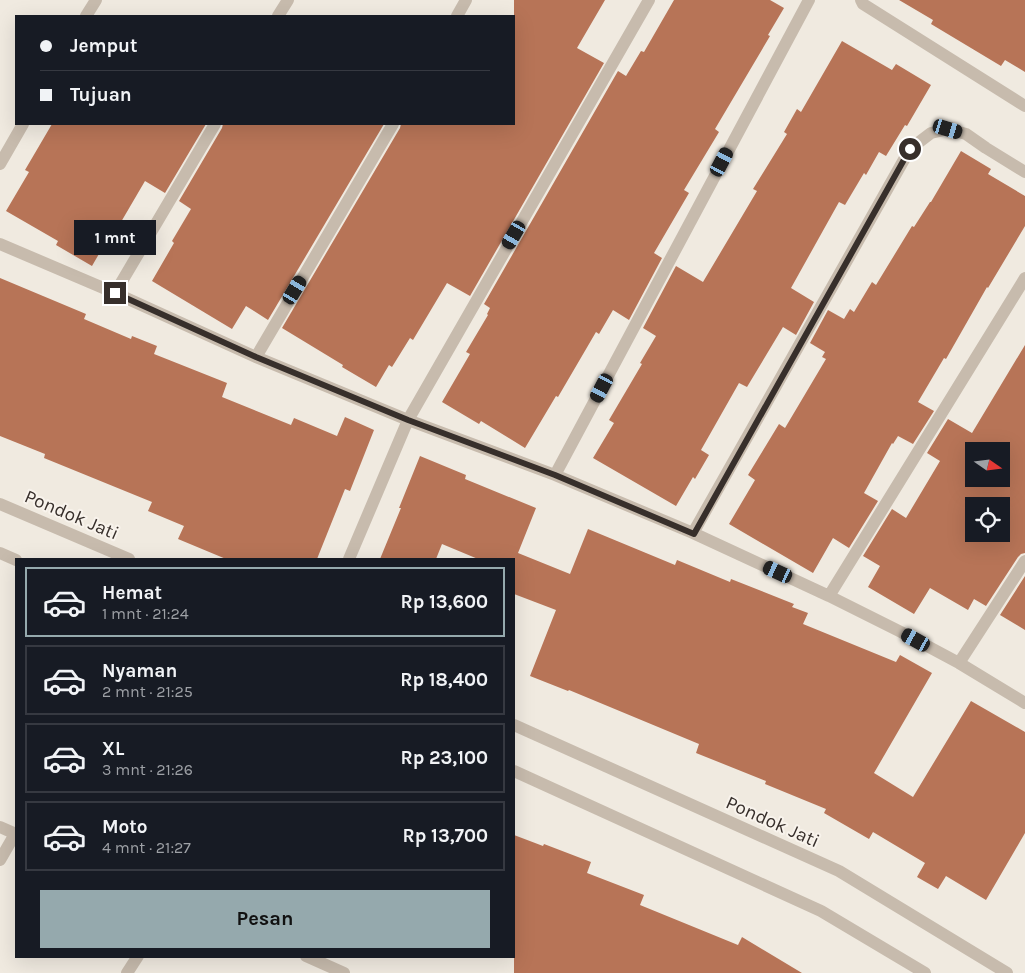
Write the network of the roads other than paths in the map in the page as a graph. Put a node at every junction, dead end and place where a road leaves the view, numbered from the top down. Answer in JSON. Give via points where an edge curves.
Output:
{"nodes":[{"id":1,"x":96,"y":0,"type":"edge"},
{"id":2,"x":288,"y":0,"type":"edge"},
{"id":3,"x":466,"y":0,"type":"edge"},
{"id":4,"x":649,"y":0,"type":"edge"},
{"id":5,"x":809,"y":0,"type":"edge"},
{"id":6,"x":861,"y":0,"type":"edge"},
{"id":7,"x":87,"y":15,"type":"edge"},
{"id":8,"x":279,"y":15,"type":"edge"},
{"id":9,"x":458,"y":15,"type":"edge"},
{"id":10,"x":1025,"y":106,"type":"edge"},
{"id":11,"x":22,"y":125,"type":"edge"},
{"id":12,"x":214,"y":125,"type":"edge"},
{"id":13,"x":392,"y":125,"type":"edge"},
{"id":14,"x":0,"y":164,"type":"edge"},
{"id":15,"x":1025,"y":172,"type":"edge"},
{"id":16,"x":0,"y":244,"type":"edge"},
{"id":17,"x":1025,"y":278,"type":"edge"},
{"id":18,"x":115,"y":293,"type":"junction"},
{"id":19,"x":256,"y":357,"type":"junction"},
{"id":20,"x":408,"y":420,"type":"junction"},
{"id":21,"x":555,"y":475,"type":"junction"},
{"id":22,"x":0,"y":504,"type":"edge"},
{"id":23,"x":694,"y":534,"type":"junction"},
{"id":24,"x":0,"y":553,"type":"edge"},
{"id":25,"x":127,"y":558,"type":"edge"},
{"id":26,"x":349,"y":558,"type":"edge"},
{"id":27,"x":15,"y":560,"type":"edge"},
{"id":28,"x":1025,"y":561,"type":"edge"},
{"id":29,"x":829,"y":596,"type":"junction"},
{"id":30,"x":959,"y":663,"type":"junction"},
{"id":31,"x":1025,"y":704,"type":"edge"},
{"id":32,"x":515,"y":725,"type":"edge"},
{"id":33,"x":515,"y":771,"type":"edge"},
{"id":34,"x":0,"y":827,"type":"edge"},
{"id":35,"x":15,"y":834,"type":"edge"},
{"id":36,"x":15,"y":836,"type":"edge"},
{"id":37,"x":0,"y":860,"type":"edge"},
{"id":38,"x":137,"y":958,"type":"edge"},
{"id":39,"x":310,"y":958,"type":"edge"},
{"id":40,"x":127,"y":973,"type":"edge"},
{"id":41,"x":344,"y":973,"type":"edge"},
{"id":42,"x":925,"y":973,"type":"edge"},
{"id":43,"x":1007,"y":973,"type":"edge"}],
"edges":[{"from":1,"to":7,"type":"street"},
{"from":2,"to":8,"type":"street"},
{"from":3,"to":9,"type":"street"},
{"from":4,"to":20,"type":"street"},
{"from":5,"to":21,"type":"street"},
{"from":6,"to":10,"type":"street","via":[[862,4]]},
{"from":11,"to":14,"type":"street"},
{"from":12,"to":18,"type":"street"},
{"from":13,"to":19,"type":"street"},
{"from":15,"to":23,"type":"street","via":[[966,134],[948,129],[930,133],[910,149]]},
{"from":16,"to":18,"type":"street"},
{"from":17,"to":29,"type":"street"},
{"from":18,"to":19,"type":"street"},
{"from":19,"to":20,"type":"street"},
{"from":20,"to":21,"type":"street"},
{"from":20,"to":26,"type":"street"},
{"from":21,"to":23,"type":"street"},
{"from":22,"to":25,"type":"street","name":"Pondok Jati"},
{"from":23,"to":29,"type":"street"},
{"from":24,"to":27,"type":"street"},
{"from":28,"to":30,"type":"street"},
{"from":29,"to":30,"type":"street"},
{"from":30,"to":31,"type":"street"},
{"from":32,"to":43,"type":"street","name":"Pondok Jati","via":[[839,872]]},
{"from":33,"to":42,"type":"street","via":[[821,911]]},
{"from":34,"to":35,"type":"street"},
{"from":36,"to":37,"type":"street"},
{"from":38,"to":40,"type":"street"},
{"from":39,"to":41,"type":"street"}]}
